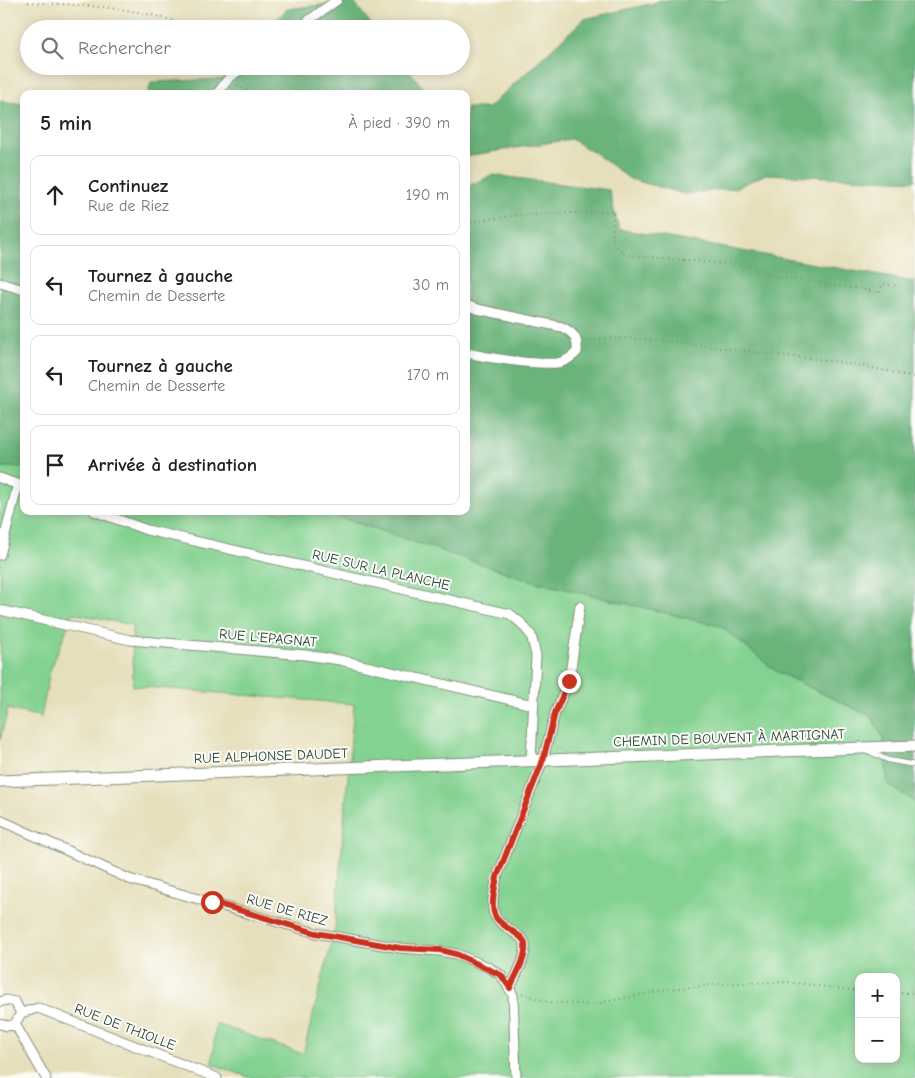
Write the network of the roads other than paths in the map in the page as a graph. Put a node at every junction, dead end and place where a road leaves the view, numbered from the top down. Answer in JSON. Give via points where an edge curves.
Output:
{"nodes":[{"id":1,"x":337,"y":0,"type":"edge"},
{"id":2,"x":309,"y":20,"type":"edge"},
{"id":3,"x":233,"y":75,"type":"edge"},
{"id":4,"x":220,"y":90,"type":"edge"},
{"id":5,"x":0,"y":283,"type":"edge"},
{"id":6,"x":20,"y":289,"type":"edge"},
{"id":7,"x":470,"y":306,"type":"edge"},
{"id":8,"x":470,"y":354,"type":"edge"},
{"id":9,"x":0,"y":478,"type":"edge"},
{"id":10,"x":20,"y":486,"type":"edge"},
{"id":11,"x":20,"y":489,"type":"edge"},
{"id":12,"x":105,"y":515,"type":"edge"},
{"id":13,"x":0,"y":555,"type":"edge"},
{"id":14,"x":580,"y":606,"type":"dead end"},
{"id":15,"x":0,"y":610,"type":"edge"},
{"id":16,"x":532,"y":705,"type":"junction"},
{"id":17,"x":915,"y":746,"type":"edge"},
{"id":18,"x":862,"y":748,"type":"junction"},
{"id":19,"x":543,"y":760,"type":"junction"},
{"id":20,"x":531,"y":761,"type":"junction"},
{"id":21,"x":915,"y":765,"type":"edge"},
{"id":22,"x":0,"y":781,"type":"edge"},
{"id":23,"x":0,"y":820,"type":"edge"},
{"id":24,"x":510,"y":988,"type":"junction"},
{"id":25,"x":0,"y":1002,"type":"edge"},
{"id":26,"x":21,"y":1013,"type":"junction"},
{"id":27,"x":15,"y":1024,"type":"junction"},
{"id":28,"x":1,"y":1027,"type":"edge"},
{"id":29,"x":46,"y":1078,"type":"edge"},
{"id":30,"x":217,"y":1078,"type":"edge"},
{"id":31,"x":516,"y":1078,"type":"edge"}],
"edges":[{"from":1,"to":2,"type":"street"},
{"from":3,"to":4,"type":"street"},
{"from":5,"to":6,"type":"street"},
{"from":7,"to":8,"type":"street","via":[[562,327],[573,333],[578,342],[577,352],[558,363]]},
{"from":9,"to":10,"type":"street"},
{"from":11,"to":13,"type":"street"},
{"from":12,"to":16,"type":"street","name":"RUE SUR LA PLANCHE","via":[[147,530],[510,614],[531,635],[536,655]]},
{"from":14,"to":19,"type":"street","via":[[569,681],[555,713]]},
{"from":15,"to":16,"type":"street","name":"RUE L'EPAGNAT","via":[[130,640],[340,660]]},
{"from":16,"to":20,"type":"street","name":"RUE SUR LA PLANCHE"},
{"from":17,"to":18,"type":"street","name":"CHEMIN DE BOUVENT À MARTIGNAT"},
{"from":18,"to":19,"type":"street","name":"CHEMIN DE BOUVENT À MARTIGNAT"},
{"from":18,"to":21,"type":"lane","via":[[888,760]]},
{"from":19,"to":20,"type":"street","name":"RUE ALPHONSE DAUDET"},
{"from":19,"to":24,"type":"street","via":[[497,877],[493,895],[495,916],[526,943]]},
{"from":20,"to":22,"type":"street","name":"RUE ALPHONSE DAUDET"},
{"from":23,"to":24,"type":"street","name":"RUE DE RIEZ","via":[[129,878],[270,920],[351,940],[456,954],[501,975]]},
{"from":24,"to":31,"type":"street","via":[[514,1002]]},
{"from":25,"to":26,"type":"street","via":[[15,1002]]},
{"from":26,"to":27,"type":"street"},
{"from":26,"to":30,"type":"street","name":"RUE DE THIOLLE","via":[[38,1008]]},
{"from":27,"to":28,"type":"street"},
{"from":27,"to":29,"type":"street"}]}
